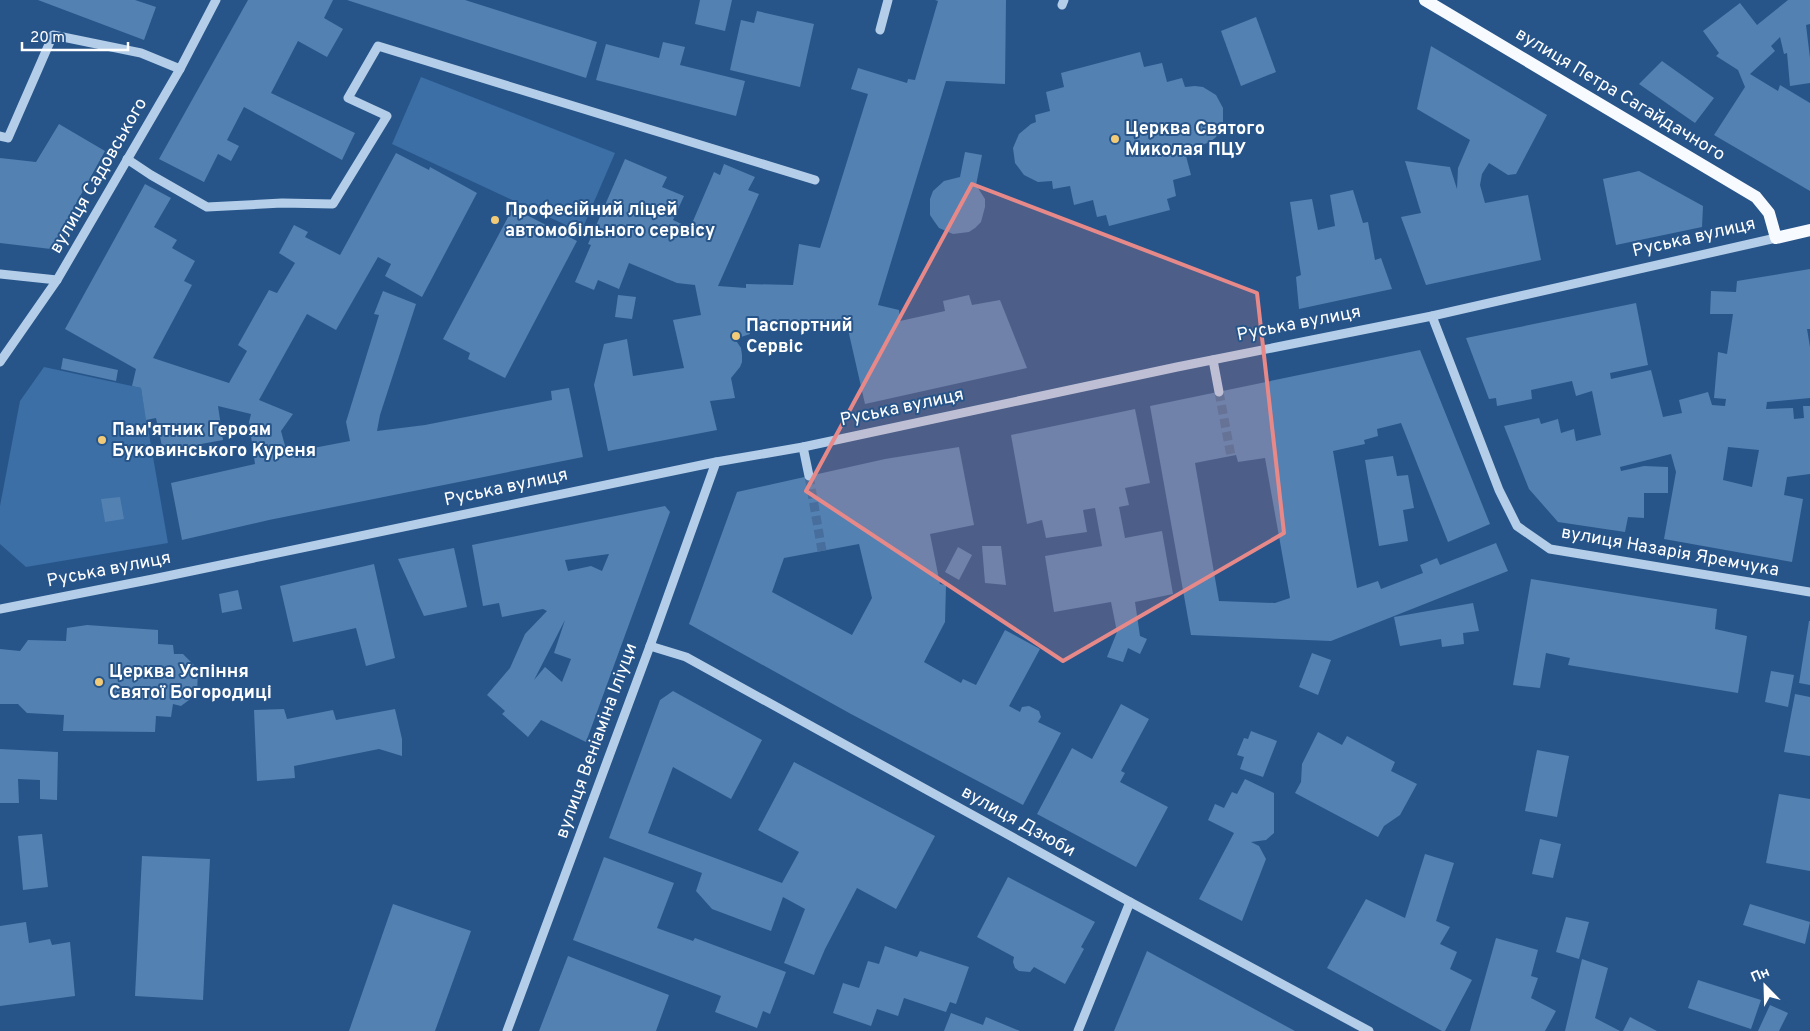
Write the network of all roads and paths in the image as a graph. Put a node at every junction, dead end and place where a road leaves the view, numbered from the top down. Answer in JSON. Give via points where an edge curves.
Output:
{"nodes":[{"id":1,"x":216,"y":0,"type":"edge"},
{"id":2,"x":888,"y":0,"type":"edge"},
{"id":3,"x":1425,"y":0,"type":"edge"},
{"id":4,"x":880,"y":30,"type":"dead end"},
{"id":5,"x":180,"y":69,"type":"junction"},
{"id":6,"x":0,"y":136,"type":"edge"},
{"id":7,"x":127,"y":160,"type":"junction"},
{"id":8,"x":815,"y":180,"type":"dead end"},
{"id":9,"x":1810,"y":230,"type":"edge"},
{"id":10,"x":1776,"y":238,"type":"junction"},
{"id":11,"x":0,"y":274,"type":"edge"},
{"id":12,"x":57,"y":280,"type":"junction"},
{"id":13,"x":1432,"y":316,"type":"junction"},
{"id":14,"x":1213,"y":360,"type":"junction"},
{"id":15,"x":0,"y":362,"type":"edge"},
{"id":16,"x":1219,"y":392,"type":"tunnel mouth"},
{"id":17,"x":803,"y":447,"type":"junction"},
{"id":18,"x":716,"y":462,"type":"junction"},
{"id":19,"x":809,"y":476,"type":"tunnel mouth"},
{"id":20,"x":1810,"y":592,"type":"edge"},
{"id":21,"x":0,"y":609,"type":"edge"},
{"id":22,"x":650,"y":646,"type":"junction"},
{"id":23,"x":1130,"y":902,"type":"junction"},
{"id":24,"x":507,"y":1031,"type":"edge"},
{"id":25,"x":1078,"y":1031,"type":"edge"},
{"id":26,"x":1369,"y":1031,"type":"edge"}],
"edges":[{"from":1,"to":5,"type":"street","name":"вулиця Садовського"},
{"from":2,"to":4,"type":"street"},
{"from":3,"to":10,"type":"main road","name":"вулиця Петра Сагайдачного","via":[[1756,197],[1769,213]]},
{"from":5,"to":6,"type":"street","via":[[141,53],[53,35],[8,138]]},
{"from":5,"to":7,"type":"street","name":"вулиця Садовського"},
{"from":7,"to":8,"type":"street","via":[[207,207],[332,204],[387,116],[348,98],[378,46]]},
{"from":7,"to":12,"type":"street","name":"вулиця Садовського"},
{"from":9,"to":10,"type":"main road","name":"Руська вулиця"},
{"from":10,"to":13,"type":"street","name":"Руська вулиця"},
{"from":11,"to":12,"type":"street"},
{"from":12,"to":15,"type":"street","name":"вулиця Садовського"},
{"from":13,"to":14,"type":"street","name":"Руська вулиця"},
{"from":13,"to":20,"type":"street","name":"вулиця Назарія Яремчука","via":[[1499,490],[1518,526],[1550,548]]},
{"from":14,"to":16,"type":"street"},
{"from":14,"to":17,"type":"street","name":"Руська вулиця"},
{"from":17,"to":18,"type":"street","name":"Руська вулиця"},
{"from":17,"to":19,"type":"street"},
{"from":18,"to":21,"type":"street","name":"Руська вулиця"},
{"from":18,"to":22,"type":"street","name":"вулиця Веніаміна Іліуци"},
{"from":22,"to":23,"type":"street","name":"вулиця Дзюби","via":[[686,657]]},
{"from":22,"to":24,"type":"street","name":"вулиця Веніаміна Іліуци"},
{"from":23,"to":25,"type":"street"},
{"from":23,"to":26,"type":"street","name":"вулиця Дзюби"}]}
